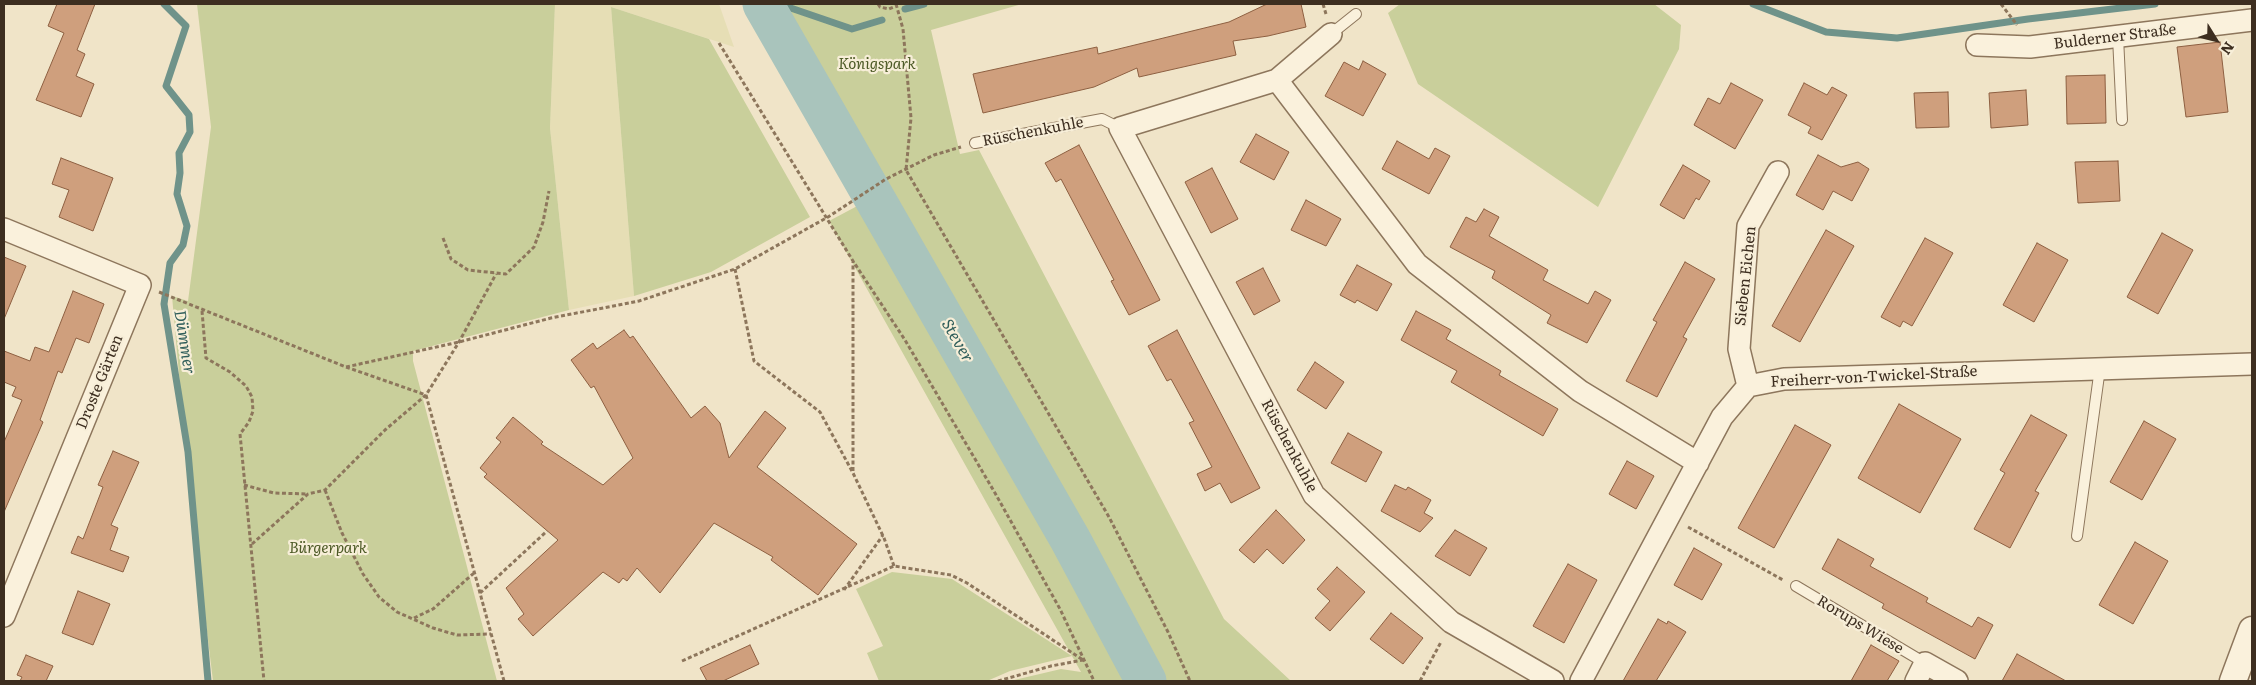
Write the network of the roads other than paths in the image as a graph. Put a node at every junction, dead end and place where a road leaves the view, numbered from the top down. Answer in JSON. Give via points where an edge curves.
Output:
{"nodes":[{"id":1,"x":1356,"y":14,"type":"dead end"},
{"id":2,"x":2252,"y":20,"type":"edge"},
{"id":3,"x":1332,"y":34,"type":"joint"},
{"id":4,"x":2118,"y":37,"type":"junction"},
{"id":5,"x":1977,"y":44,"type":"dead end"},
{"id":6,"x":1277,"y":80,"type":"junction"},
{"id":7,"x":2122,"y":120,"type":"dead end"},
{"id":8,"x":1120,"y":128,"type":"junction"},
{"id":9,"x":975,"y":143,"type":"road end"},
{"id":10,"x":1778,"y":172,"type":"dead end"},
{"id":11,"x":4,"y":229,"type":"edge"},
{"id":12,"x":2252,"y":364,"type":"edge"},
{"id":13,"x":2100,"y":368,"type":"junction"},
{"id":14,"x":1748,"y":386,"type":"junction"},
{"id":15,"x":1698,"y":463,"type":"junction"},
{"id":16,"x":2077,"y":536,"type":"dead end"},
{"id":17,"x":1796,"y":586,"type":"road end"},
{"id":18,"x":4,"y":616,"type":"edge"},
{"id":19,"x":2252,"y":630,"type":"edge"},
{"id":20,"x":1920,"y":672,"type":"edge"},
{"id":21,"x":1553,"y":681,"type":"edge"},
{"id":22,"x":1582,"y":681,"type":"edge"},
{"id":23,"x":1958,"y":681,"type":"edge"},
{"id":24,"x":2234,"y":681,"type":"edge"}],
"edges":[{"from":1,"to":3,"type":"lane"},
{"from":2,"to":4,"type":"street","name":"Bulderner Straße"},
{"from":3,"to":6,"type":"street"},
{"from":4,"to":5,"type":"street","name":"Bulderner Straße","via":[[2030,47]]},
{"from":4,"to":7,"type":"lane"},
{"from":6,"to":8,"type":"street"},
{"from":6,"to":15,"type":"street","via":[[1417,264],[1580,391]]},
{"from":8,"to":9,"type":"lane","name":"Rüschenkuhle","via":[[1102,119]]},
{"from":8,"to":21,"type":"street","name":"Rüschenkuhle","via":[[1314,495],[1451,622]]},
{"from":10,"to":14,"type":"street","name":"Sieben Eichen","via":[[1748,226],[1739,349]]},
{"from":11,"to":18,"type":"street","name":"Droste Gärten","via":[[140,285]]},
{"from":12,"to":13,"type":"street","name":"Freiherr-von-Twickel-Straße"},
{"from":13,"to":14,"type":"street","name":"Freiherr-von-Twickel-Straße","via":[[1784,379]]},
{"from":13,"to":16,"type":"lane"},
{"from":14,"to":15,"type":"street","via":[[1722,417]]},
{"from":15,"to":22,"type":"street"},
{"from":17,"to":20,"type":"lane","name":"Rorups Wiese"},
{"from":19,"to":24,"type":"street"},
{"from":20,"to":23,"type":"street","name":"Rorups Wiese"}]}
